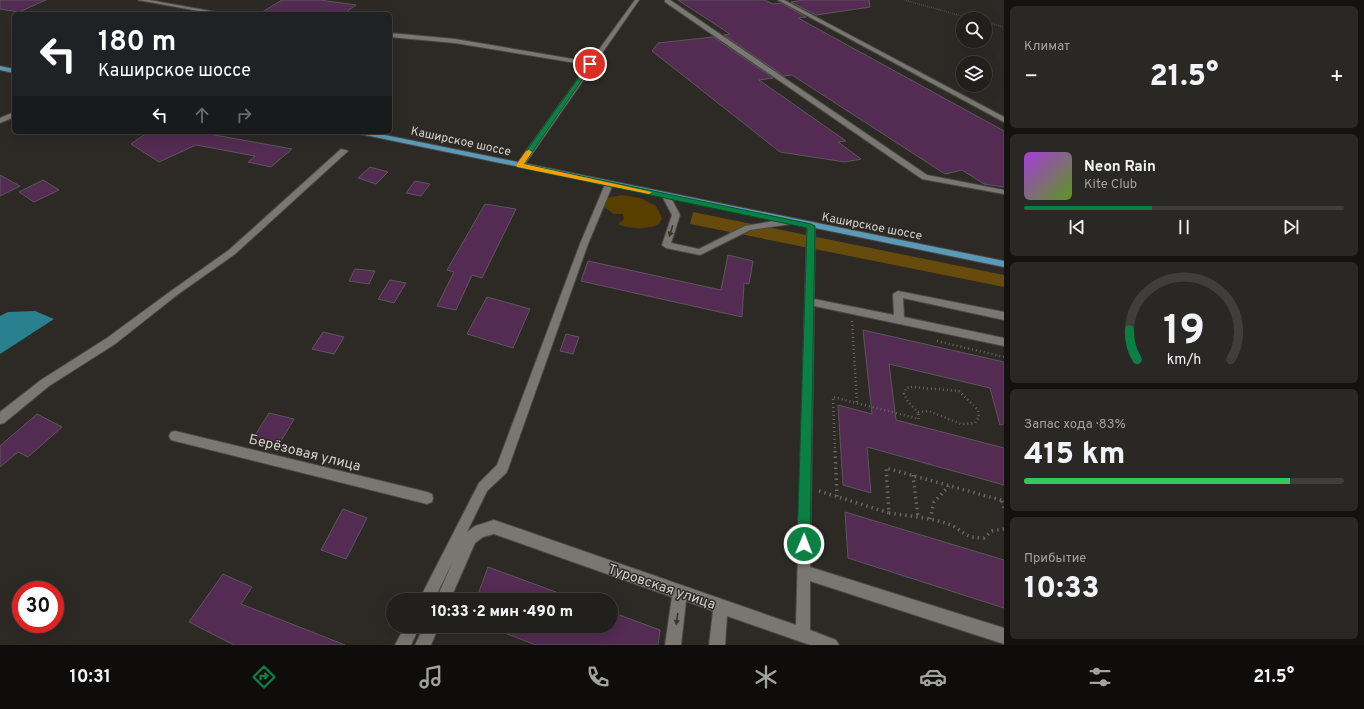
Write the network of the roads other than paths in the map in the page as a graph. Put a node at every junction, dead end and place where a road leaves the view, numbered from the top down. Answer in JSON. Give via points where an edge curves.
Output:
{"nodes":[{"id":1,"x":140,"y":0,"type":"edge"},
{"id":2,"x":637,"y":0,"type":"edge"},
{"id":3,"x":668,"y":0,"type":"edge"},
{"id":4,"x":780,"y":0,"type":"edge"},
{"id":5,"x":212,"y":12,"type":"edge"},
{"id":6,"x":392,"y":35,"type":"edge"},
{"id":7,"x":590,"y":64,"type":"junction"},
{"id":8,"x":0,"y":68,"type":"edge"},
{"id":9,"x":12,"y":71,"type":"edge"},
{"id":10,"x":12,"y":115,"type":"edge"},
{"id":11,"x":1004,"y":120,"type":"edge"},
{"id":12,"x":0,"y":121,"type":"edge"},
{"id":13,"x":370,"y":134,"type":"edge"},
{"id":14,"x":344,"y":151,"type":"dead end"},
{"id":15,"x":520,"y":165,"type":"junction"},
{"id":16,"x":609,"y":184,"type":"junction"},
{"id":17,"x":1004,"y":192,"type":"edge"},
{"id":18,"x":666,"y":196,"type":"junction"},
{"id":19,"x":791,"y":221,"type":"junction"},
{"id":20,"x":811,"y":226,"type":"junction"},
{"id":21,"x":1004,"y":264,"type":"edge"},
{"id":22,"x":809,"y":300,"type":"junction"},
{"id":23,"x":1004,"y":316,"type":"edge"},
{"id":24,"x":899,"y":320,"type":"junction"},
{"id":25,"x":1004,"y":342,"type":"edge"},
{"id":26,"x":0,"y":419,"type":"edge"},
{"id":27,"x":175,"y":436,"type":"dead end"},
{"id":28,"x":428,"y":498,"type":"dead end"},
{"id":29,"x":803,"y":572,"type":"junction"},
{"id":30,"x":680,"y":592,"type":"junction"},
{"id":31,"x":430,"y":593,"type":"edge"},
{"id":32,"x":446,"y":593,"type":"edge"},
{"id":33,"x":721,"y":606,"type":"junction"},
{"id":34,"x":409,"y":633,"type":"edge"},
{"id":35,"x":429,"y":633,"type":"edge"},
{"id":36,"x":803,"y":635,"type":"junction"},
{"id":37,"x":1004,"y":636,"type":"edge"},
{"id":38,"x":403,"y":645,"type":"edge"},
{"id":39,"x":423,"y":645,"type":"edge"},
{"id":40,"x":673,"y":645,"type":"edge"},
{"id":41,"x":717,"y":645,"type":"edge"},
{"id":42,"x":831,"y":645,"type":"edge"}],
"edges":[{"from":1,"to":5,"type":"street"},
{"from":2,"to":7,"type":"street"},
{"from":3,"to":17,"type":"street","via":[[925,177]]},
{"from":4,"to":11,"type":"street"},
{"from":6,"to":7,"type":"street","via":[[456,41]]},
{"from":7,"to":15,"type":"street"},
{"from":8,"to":9,"type":"main road"},
{"from":10,"to":12,"type":"street"},
{"from":13,"to":15,"type":"main road","name":"Каширское шоссе"},
{"from":14,"to":26,"type":"street","via":[[232,252],[111,341],[45,383]]},
{"from":15,"to":16,"type":"main road","name":"Каширское шоссе"},
{"from":16,"to":18,"type":"main road","name":"Каширское шоссе"},
{"from":16,"to":31,"type":"street","via":[[584,244],[502,469],[483,487]]},
{"from":18,"to":19,"type":"main road","name":"Каширское шоссе"},
{"from":18,"to":19,"type":"street","one_way":true,"via":[[676,215],[666,245],[700,252],[748,228]]},
{"from":19,"to":20,"type":"main road","name":"Каширское шоссе"},
{"from":20,"to":21,"type":"main road","name":"Каширское шоссе"},
{"from":20,"to":22,"type":"street"},
{"from":22,"to":24,"type":"street"},
{"from":22,"to":29,"type":"street"},
{"from":23,"to":24,"type":"street","via":[[898,294]]},
{"from":24,"to":25,"type":"street"},
{"from":27,"to":28,"type":"street","name":"Берёзовая улица"},
{"from":29,"to":36,"type":"street"},
{"from":29,"to":37,"type":"street"},
{"from":30,"to":32,"type":"street","name":"Туровская улица","via":[[494,527],[480,531],[470,538]]},
{"from":30,"to":33,"type":"street","name":"Туровская улица"},
{"from":30,"to":40,"type":"street","one_way":true},
{"from":33,"to":36,"type":"street","name":"Туровская улица"},
{"from":33,"to":41,"type":"street"},
{"from":34,"to":38,"type":"street"},
{"from":35,"to":39,"type":"street"},
{"from":36,"to":42,"type":"street","name":"Туровская улица"}]}
